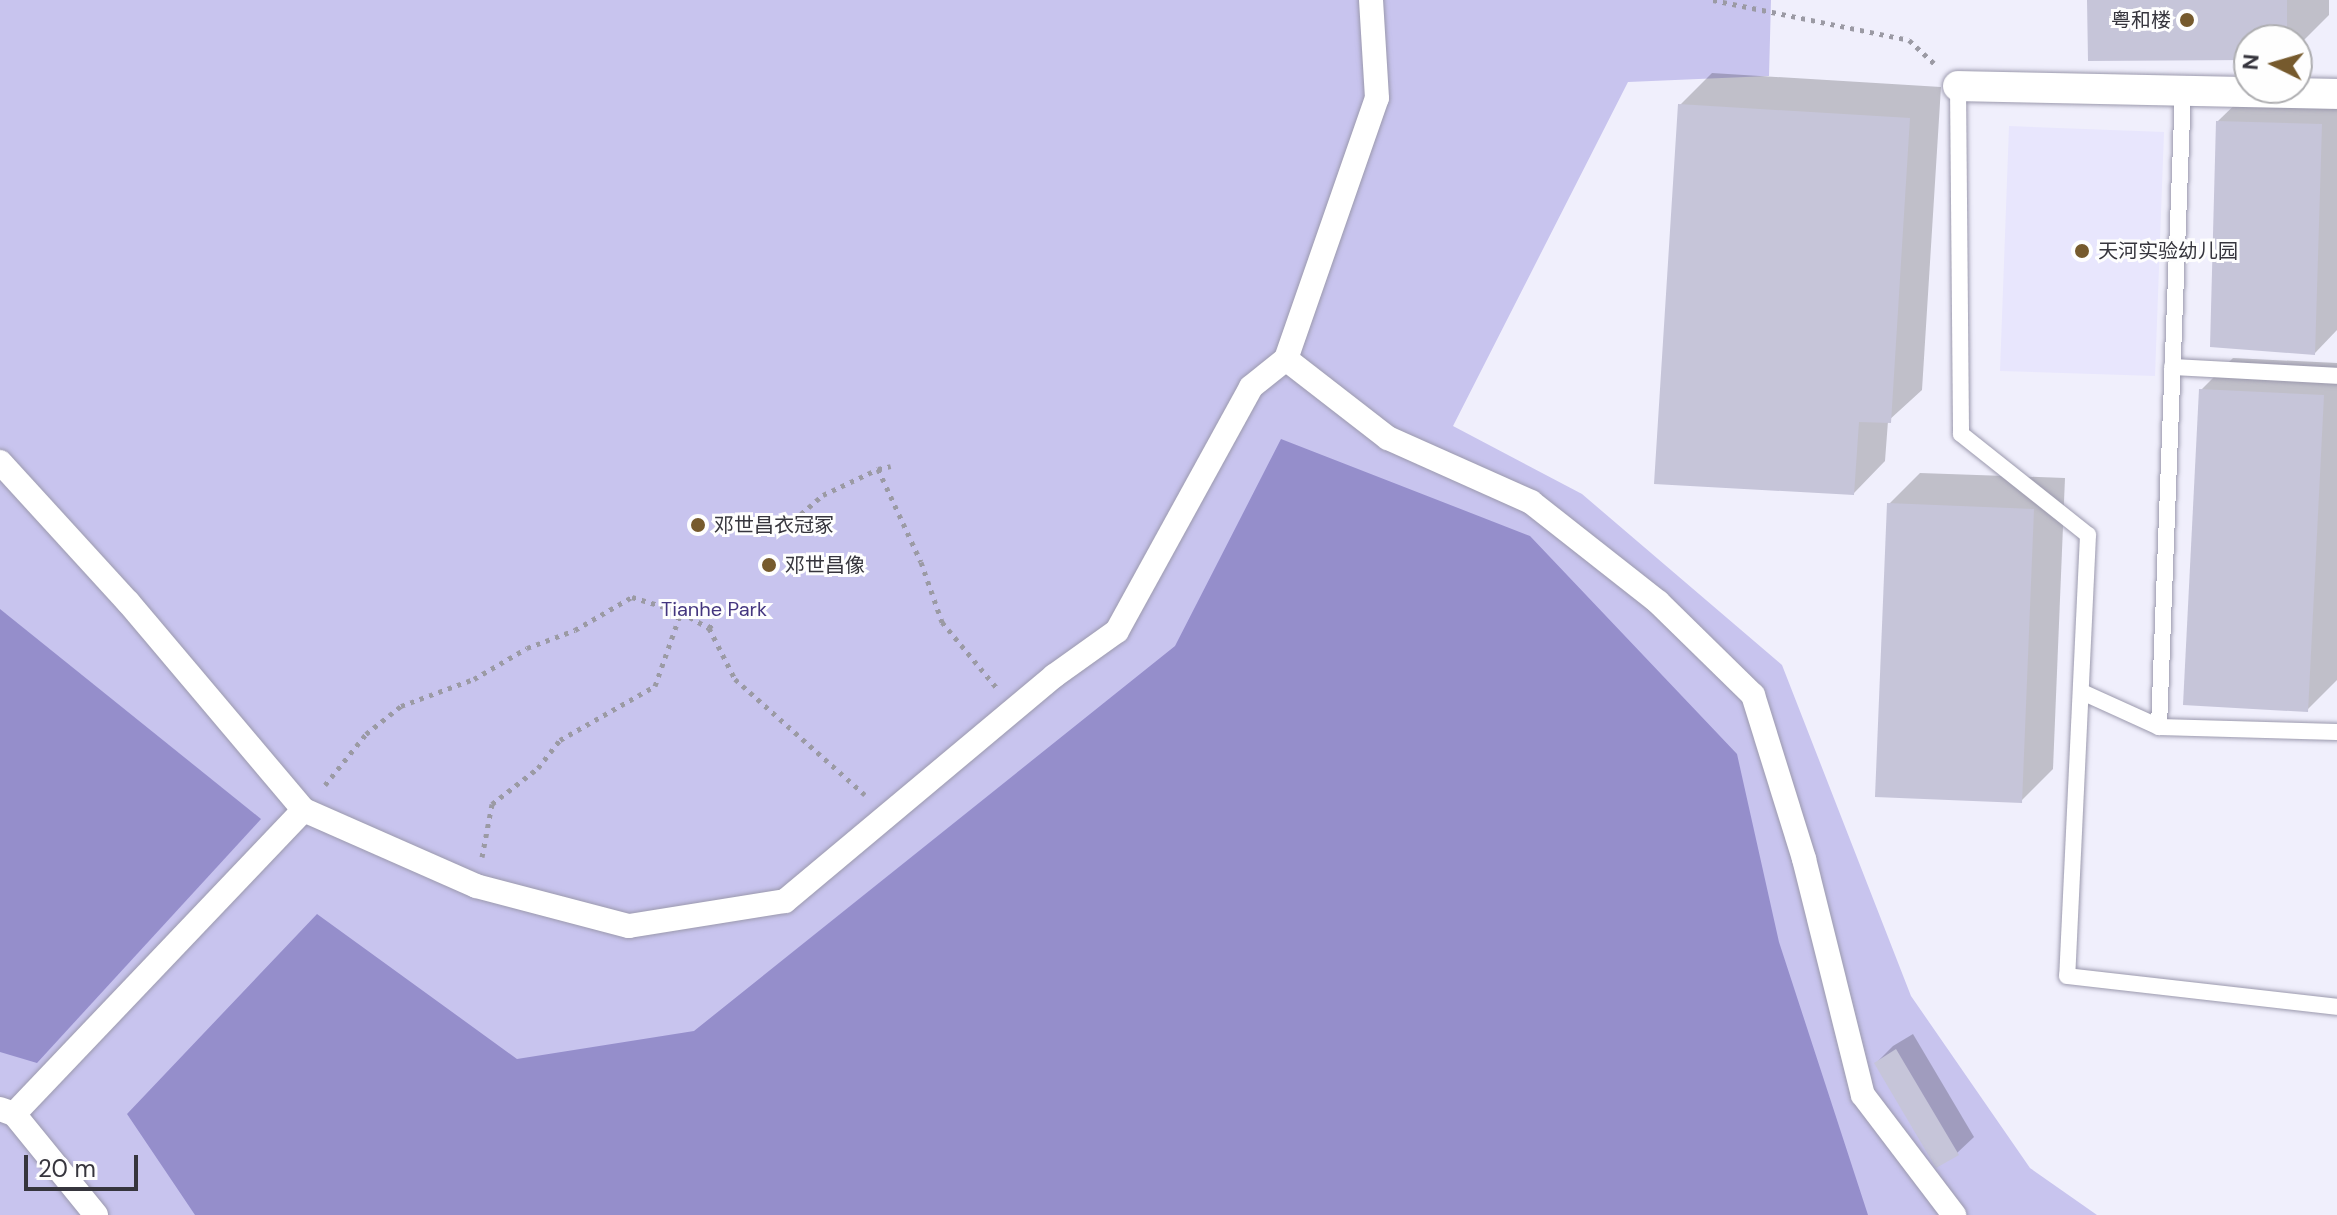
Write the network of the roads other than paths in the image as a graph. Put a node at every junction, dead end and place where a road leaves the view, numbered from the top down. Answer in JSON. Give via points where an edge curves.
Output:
{"nodes":[{"id":1,"x":1371,"y":0,"type":"edge"},
{"id":2,"x":1958,"y":86,"type":"joint"},
{"id":3,"x":2183,"y":90,"type":"junction"},
{"id":4,"x":2337,"y":94,"type":"edge"},
{"id":5,"x":1286,"y":359,"type":"junction"},
{"id":6,"x":2172,"y":367,"type":"junction"},
{"id":7,"x":2337,"y":376,"type":"edge"},
{"id":8,"x":0,"y":462,"type":"edge"},
{"id":9,"x":2082,"y":692,"type":"junction"},
{"id":10,"x":2159,"y":727,"type":"junction"},
{"id":11,"x":2337,"y":732,"type":"edge"},
{"id":12,"x":304,"y":810,"type":"junction"},
{"id":13,"x":2337,"y":1007,"type":"edge"},
{"id":14,"x":7,"y":1112,"type":"edge"},
{"id":15,"x":96,"y":1215,"type":"edge"},
{"id":16,"x":1954,"y":1215,"type":"edge"}],
"edges":[{"from":1,"to":5,"type":"street","via":[[1377,98]]},
{"from":2,"to":3,"type":"street"},
{"from":2,"to":9,"type":"lane","via":[[1961,434],[2088,535]]},
{"from":3,"to":4,"type":"street"},
{"from":3,"to":6,"type":"lane"},
{"from":5,"to":12,"type":"street","via":[[1251,387],[1117,631],[1054,676],[785,901],[629,926],[476,886]]},
{"from":5,"to":16,"type":"street","via":[[1388,438],[1531,502],[1658,602],[1753,695],[1804,859],[1863,1095]]},
{"from":6,"to":7,"type":"lane"},
{"from":6,"to":10,"type":"lane"},
{"from":8,"to":12,"type":"street","via":[[128,602]]},
{"from":9,"to":10,"type":"lane"},
{"from":9,"to":13,"type":"lane","via":[[2067,976]]},
{"from":10,"to":11,"type":"lane"},
{"from":12,"to":14,"type":"street"},
{"from":14,"to":15,"type":"street"}]}
